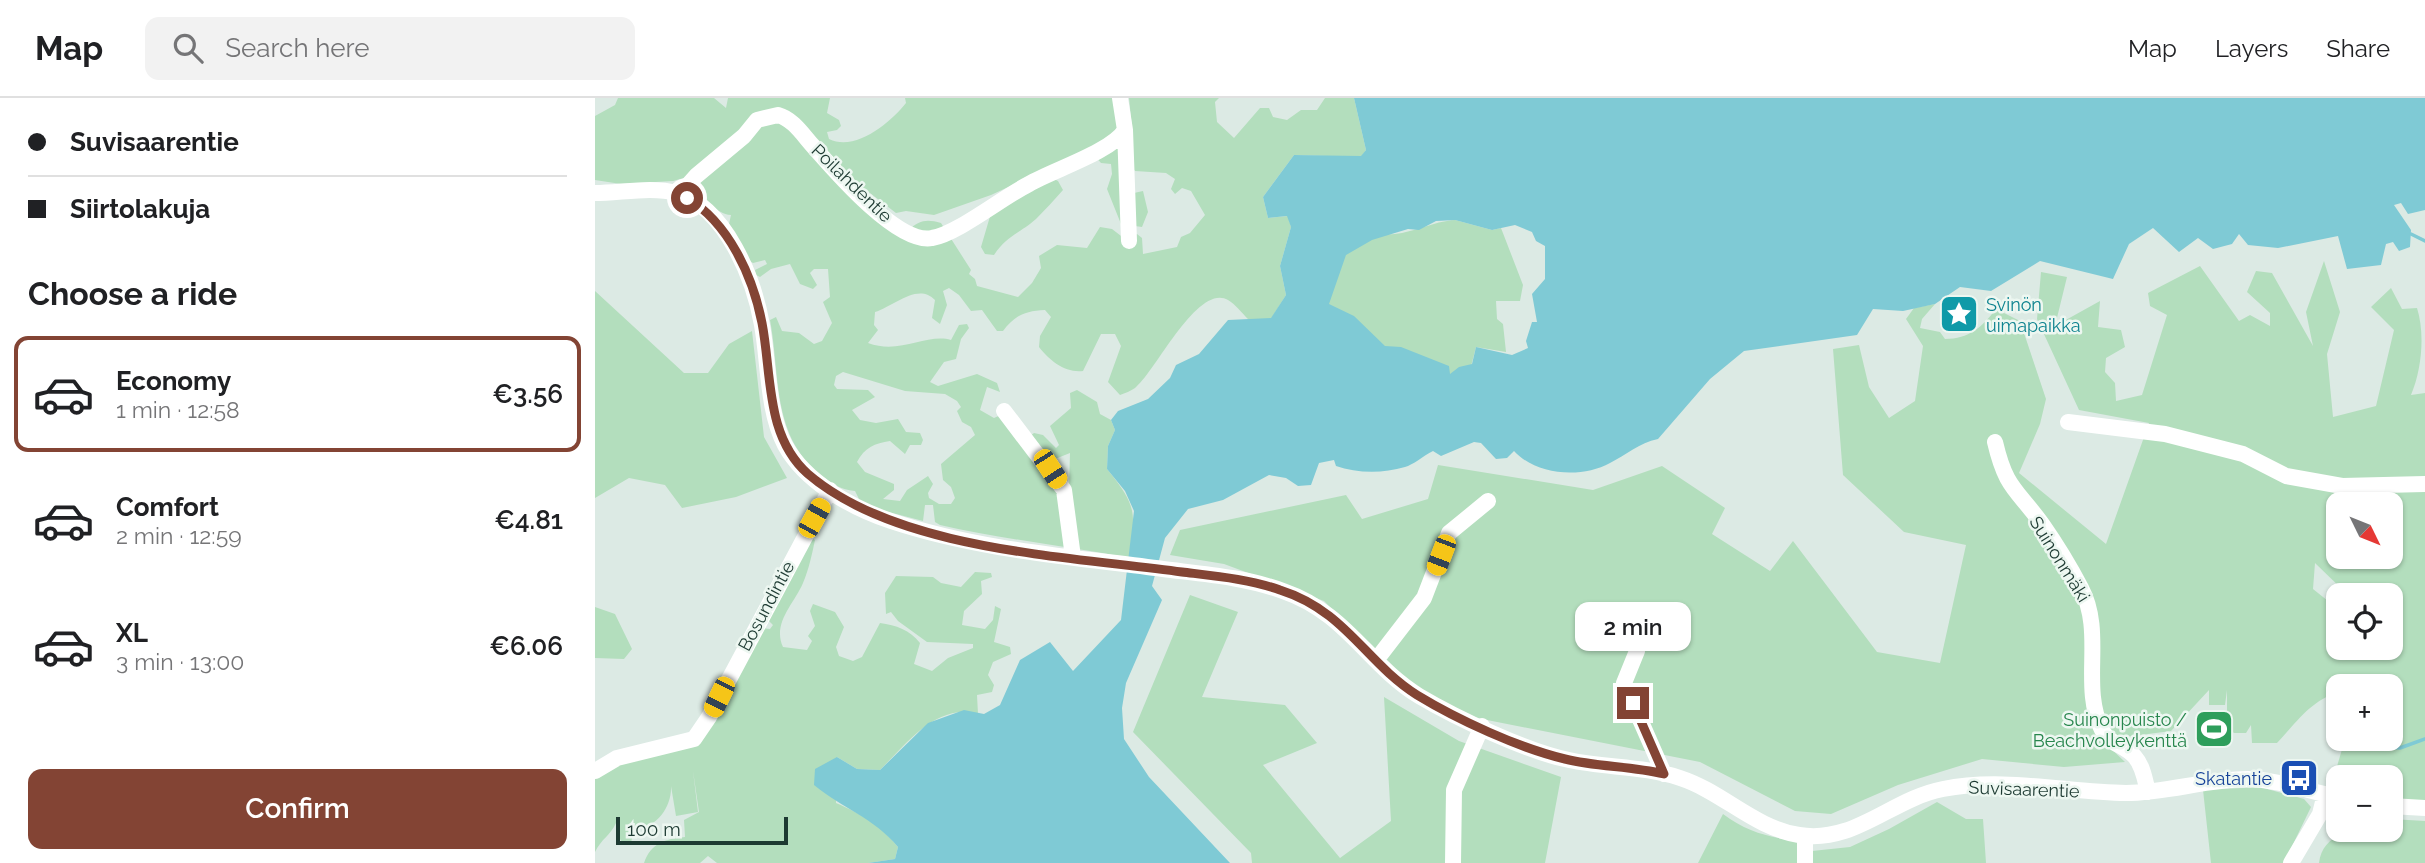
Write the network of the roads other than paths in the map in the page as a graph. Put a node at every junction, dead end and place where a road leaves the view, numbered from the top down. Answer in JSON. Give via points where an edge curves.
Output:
{"nodes":[{"id":1,"x":1120,"y":98,"type":"edge"},
{"id":2,"x":1125,"y":130,"type":"junction"},
{"id":3,"x":595,"y":193,"type":"edge"},
{"id":4,"x":680,"y":194,"type":"junction"},
{"id":5,"x":1129,"y":242,"type":"dead end"},
{"id":6,"x":1004,"y":411,"type":"dead end"},
{"id":7,"x":2068,"y":422,"type":"dead end"},
{"id":8,"x":1995,"y":442,"type":"dead end"},
{"id":9,"x":2425,"y":484,"type":"edge"},
{"id":10,"x":830,"y":490,"type":"junction"},
{"id":11,"x":1488,"y":501,"type":"dead end"},
{"id":12,"x":1073,"y":557,"type":"junction"},
{"id":13,"x":1637,"y":651,"type":"dead end"},
{"id":14,"x":1377,"y":659,"type":"junction"},
{"id":15,"x":1482,"y":726,"type":"junction"},
{"id":16,"x":595,"y":772,"type":"edge"},
{"id":17,"x":1664,"y":774,"type":"junction"},
{"id":18,"x":2148,"y":792,"type":"junction"},
{"id":19,"x":2326,"y":795,"type":"edge"},
{"id":20,"x":2326,"y":804,"type":"edge"},
{"id":21,"x":2403,"y":807,"type":"edge"},
{"id":22,"x":2425,"y":808,"type":"edge"},
{"id":23,"x":1805,"y":836,"type":"junction"},
{"id":24,"x":1453,"y":863,"type":"edge"},
{"id":25,"x":1805,"y":863,"type":"edge"},
{"id":26,"x":2291,"y":863,"type":"edge"}],
"edges":[{"from":1,"to":2,"type":"street"},
{"from":2,"to":4,"type":"street","name":"Poilahdentie","via":[[1113,144],[1025,185],[949,233],[929,239],[886,219],[778,115],[757,120]]},
{"from":2,"to":5,"type":"street"},
{"from":3,"to":4,"type":"street"},
{"from":4,"to":10,"type":"street","name":"Suvisaarentie","via":[[710,215],[740,260],[762,324],[781,436],[797,463]]},
{"from":6,"to":12,"type":"street","via":[[1064,490]]},
{"from":7,"to":9,"type":"street","via":[[2165,434],[2243,454],[2286,476],[2342,486]]},
{"from":8,"to":18,"type":"street","name":"Suinonmäki","via":[[2003,475],[2041,523],[2093,614],[2095,707],[2102,730],[2110,742],[2134,755]]},
{"from":10,"to":12,"type":"street","name":"Suvisaarentie","via":[[870,514],[906,526]]},
{"from":10,"to":16,"type":"street","name":"Bosundintie","via":[[694,739],[617,758]]},
{"from":11,"to":14,"type":"street","via":[[1449,533],[1424,598]]},
{"from":12,"to":14,"type":"street","name":"Suvisaarentie","via":[[1251,582],[1298,596],[1336,619]]},
{"from":13,"to":17,"type":"street","via":[[1624,683]]},
{"from":14,"to":15,"type":"street","name":"Suvisaarentie","via":[[1417,695]]},
{"from":15,"to":17,"type":"street","name":"Suvisaarentie","via":[[1569,760]]},
{"from":15,"to":24,"type":"street","via":[[1454,790]]},
{"from":17,"to":23,"type":"street","name":"Suvisaarentie","via":[[1701,787],[1767,825]]},
{"from":18,"to":19,"type":"street","name":"Suvisaarentie","via":[[2243,779]]},
{"from":18,"to":23,"type":"street","name":"Suvisaarentie","via":[[1953,787],[1909,801],[1856,829]]},
{"from":20,"to":26,"type":"street"},
{"from":21,"to":22,"type":"street"},
{"from":23,"to":25,"type":"street"}]}
